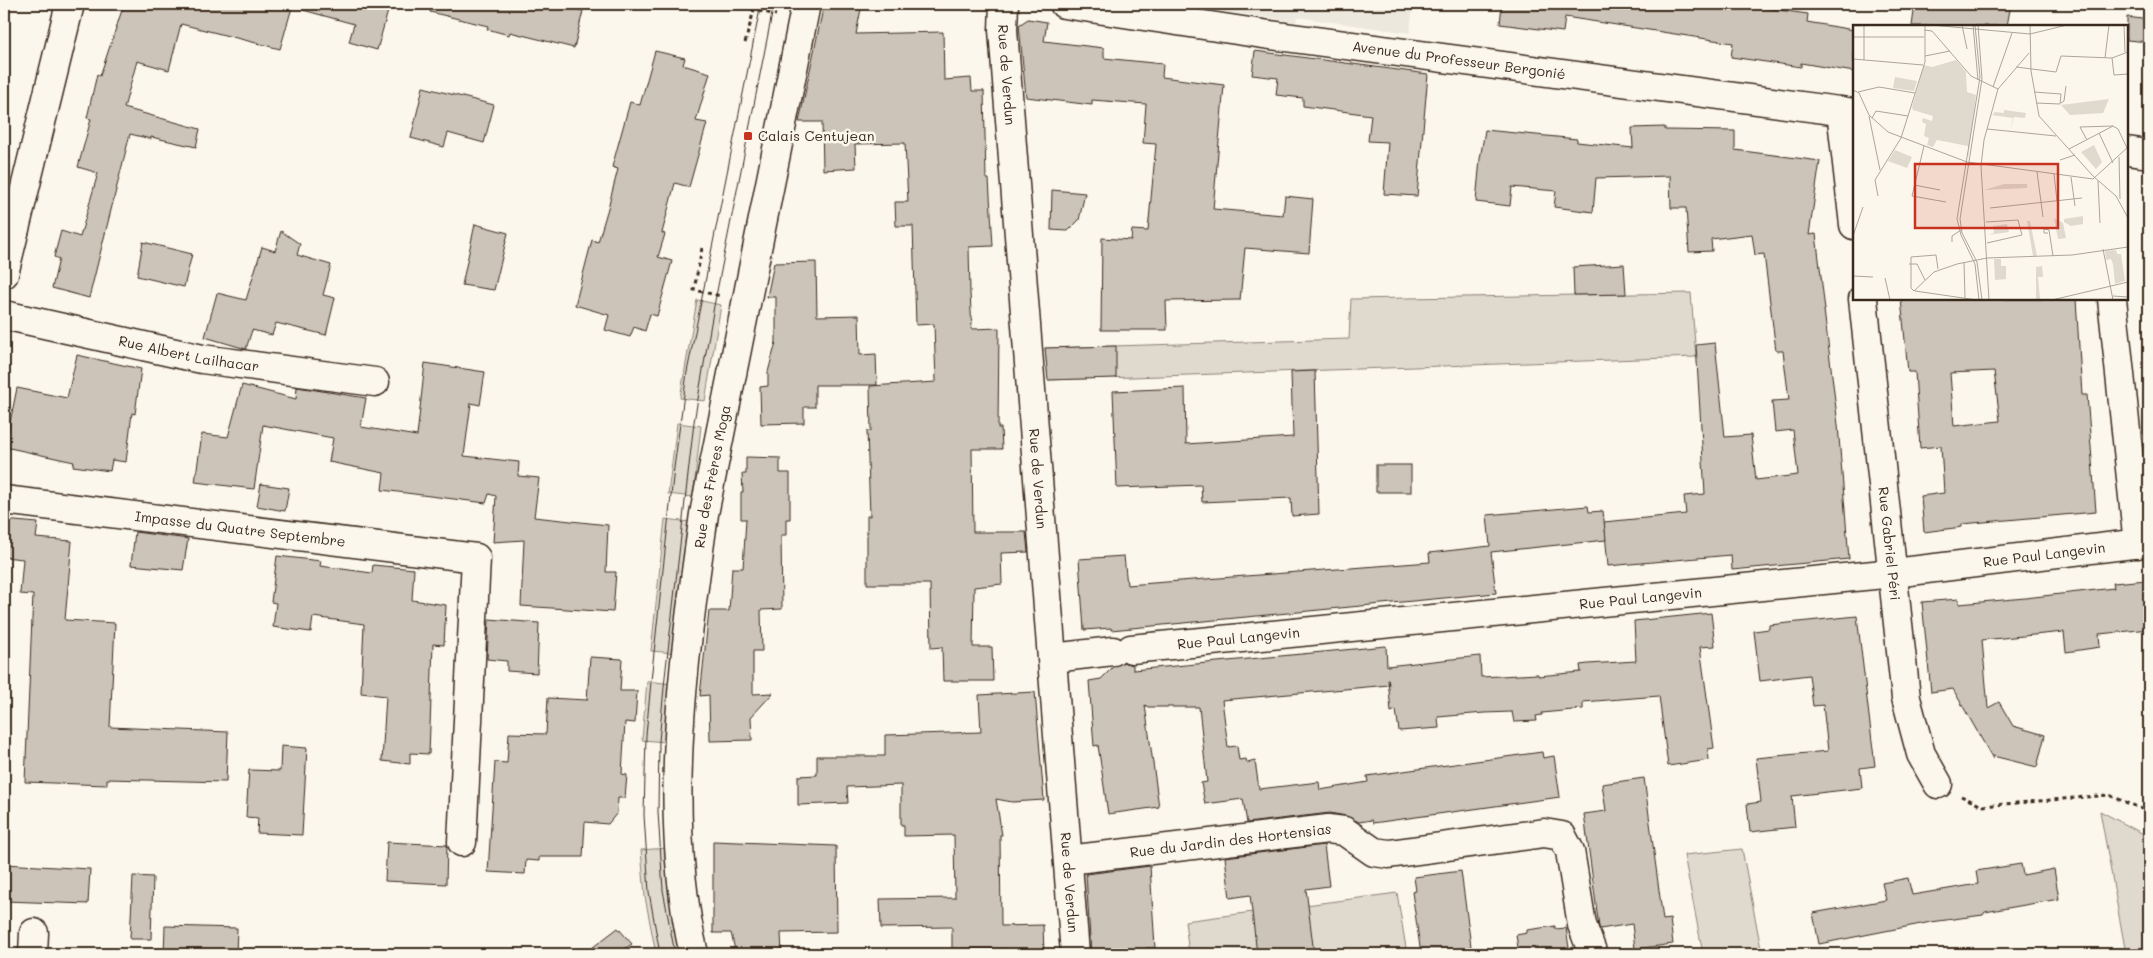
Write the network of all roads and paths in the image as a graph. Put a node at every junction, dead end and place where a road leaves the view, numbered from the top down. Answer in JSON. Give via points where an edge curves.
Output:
{"nodes":[{"id":1,"x":70,"y":4,"type":"edge"},
{"id":2,"x":806,"y":4,"type":"edge"},
{"id":3,"x":1004,"y":4,"type":"edge"},
{"id":4,"x":1064,"y":4,"type":"edge"},
{"id":5,"x":754,"y":10,"type":"dead end"},
{"id":6,"x":745,"y":43,"type":"dead end"},
{"id":7,"x":1848,"y":112,"type":"edge"},
{"id":8,"x":2128,"y":151,"type":"edge"},
{"id":9,"x":2149,"y":154,"type":"edge"},
{"id":10,"x":1853,"y":206,"type":"edge"},
{"id":11,"x":702,"y":248,"type":"dead end"},
{"id":12,"x":4,"y":274,"type":"edge"},
{"id":13,"x":1863,"y":300,"type":"edge"},
{"id":14,"x":2112,"y":300,"type":"edge"},
{"id":15,"x":746,"y":302,"type":"junction"},
{"id":16,"x":4,"y":315,"type":"edge"},
{"id":17,"x":376,"y":382,"type":"dead end"},
{"id":18,"x":4,"y":500,"type":"edge"},
{"id":19,"x":2144,"y":543,"type":"edge"},
{"id":20,"x":1894,"y":573,"type":"junction"},
{"id":21,"x":1053,"y":658,"type":"junction"},
{"id":22,"x":1938,"y":784,"type":"joint"},
{"id":23,"x":2149,"y":812,"type":"edge"},
{"id":24,"x":462,"y":842,"type":"dead end"},
{"id":25,"x":1068,"y":860,"type":"junction"},
{"id":26,"x":694,"y":954,"type":"edge"},
{"id":27,"x":1075,"y":954,"type":"edge"},
{"id":28,"x":1593,"y":954,"type":"edge"}],
"edges":[{"from":1,"to":12,"type":"street"},
{"from":2,"to":15,"type":"street","name":"Rue des Frères Moga"},
{"from":3,"to":21,"type":"street","name":"Rue de Verdun","via":[[1003,30]]},
{"from":4,"to":7,"type":"street","name":"Avenue du Professeur Bergonié","via":[[1263,34]]},
{"from":5,"to":6,"type":"path"},
{"from":7,"to":10,"type":"street"},
{"from":8,"to":9,"type":"street"},
{"from":11,"to":15,"type":"path","via":[[694,290]]},
{"from":13,"to":20,"type":"street","name":"Rue Gabriel Péri"},
{"from":14,"to":19,"type":"street"},
{"from":15,"to":26,"type":"street","name":"Rue des Frères Moga","via":[[703,523],[678,754],[676,815],[682,892]]},
{"from":16,"to":17,"type":"street","name":"Rue Albert Lailhacar","via":[[202,359]]},
{"from":18,"to":24,"type":"street","name":"Impasse du Quatre Septembre","via":[[476,558]]},
{"from":19,"to":20,"type":"street","name":"Rue Paul Langevin"},
{"from":20,"to":21,"type":"street","name":"Rue Paul Langevin"},
{"from":20,"to":22,"type":"street","name":"Rue Gabriel Péri","via":[[1906,698],[1921,754]]},
{"from":21,"to":25,"type":"street","name":"Rue de Verdun"},
{"from":22,"to":23,"type":"path","via":[[1982,806],[2109,794]]},
{"from":25,"to":27,"type":"street","name":"Rue de Verdun"},
{"from":25,"to":28,"type":"street","name":"Rue du Jardin des Hortensias","via":[[1328,830],[1344,831],[1374,852],[1389,854],[1553,834],[1562,836],[1570,851],[1582,925]]}]}
